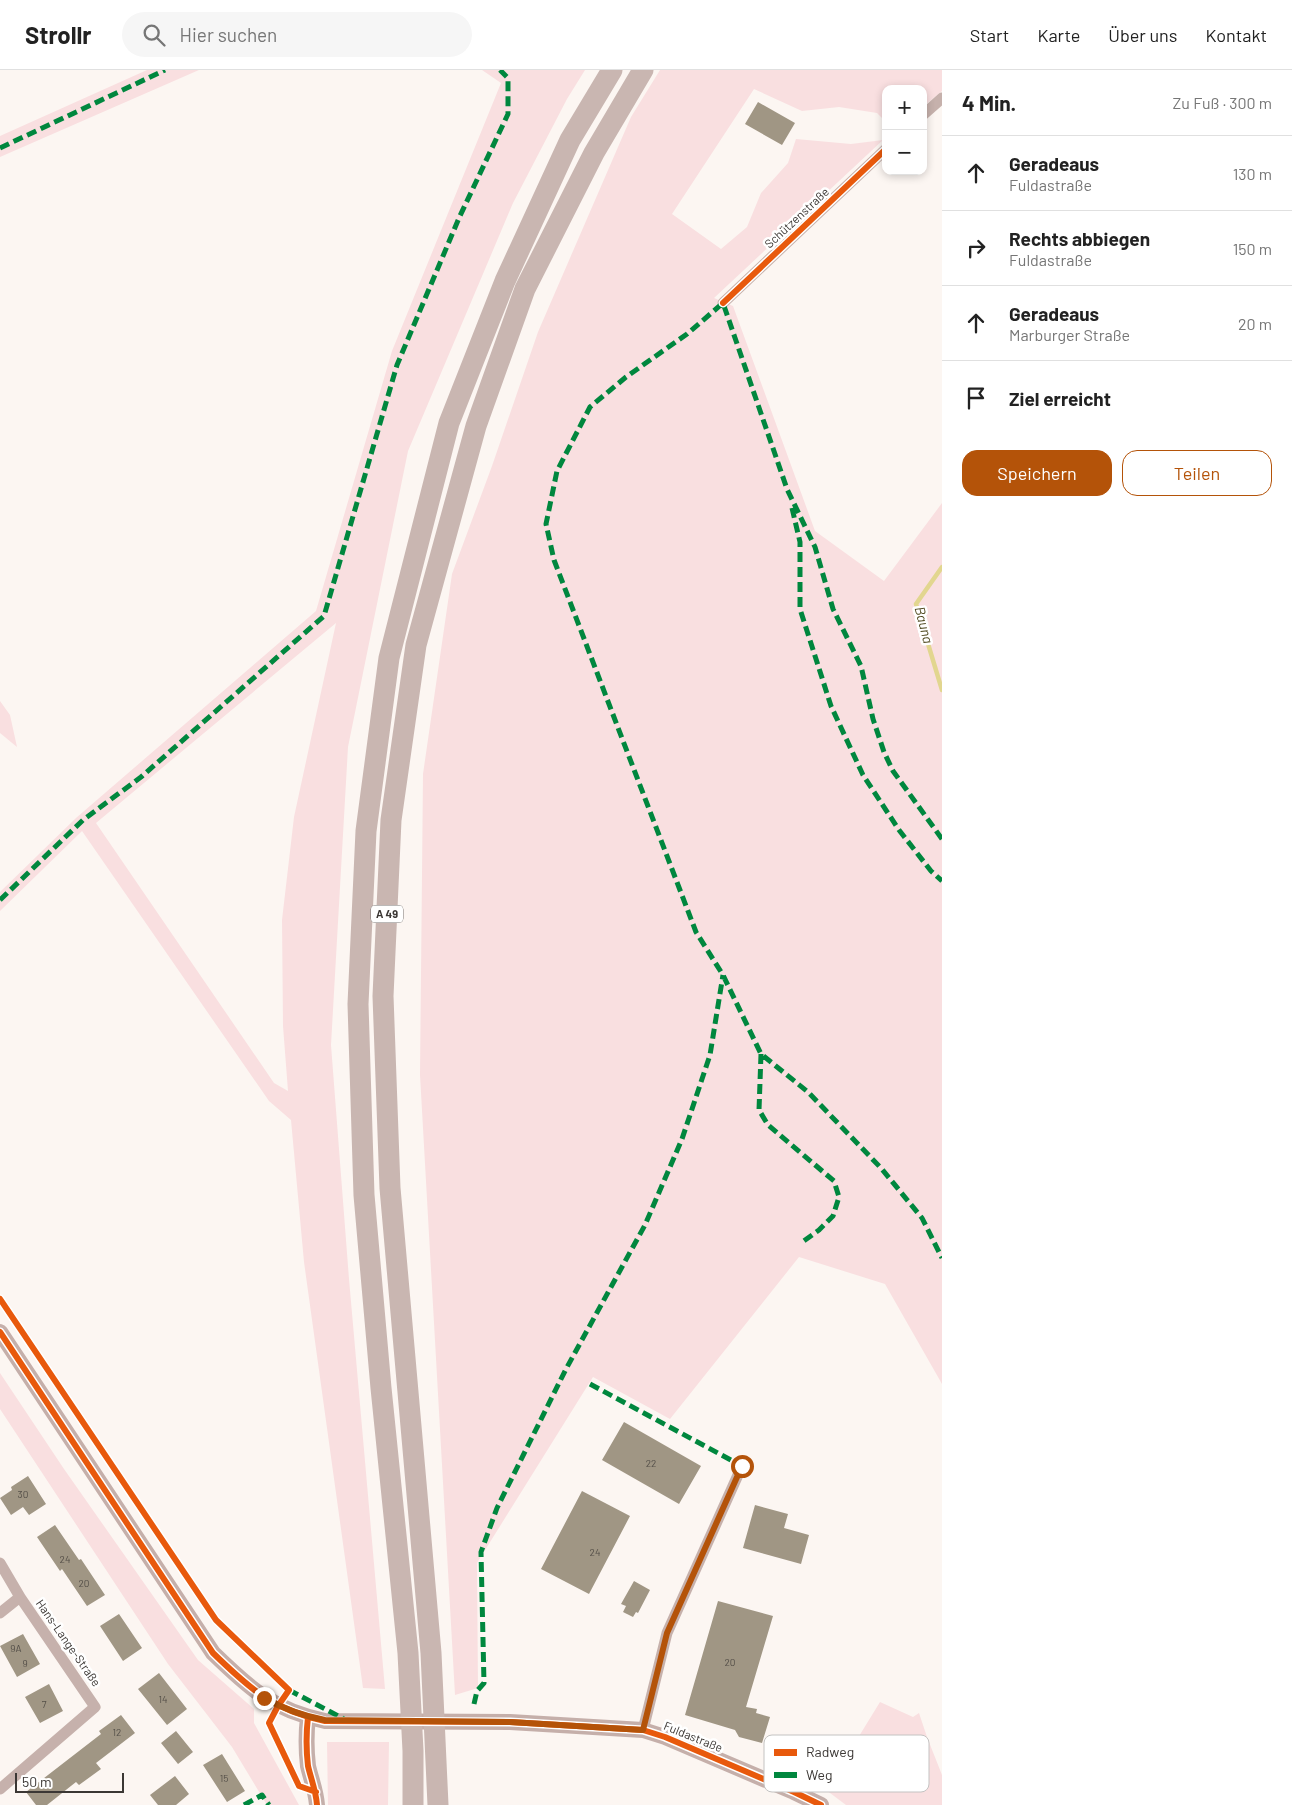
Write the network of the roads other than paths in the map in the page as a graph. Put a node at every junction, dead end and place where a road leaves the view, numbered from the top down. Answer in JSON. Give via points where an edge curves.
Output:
{"nodes":[{"id":1,"x":612,"y":70,"type":"edge"},
{"id":2,"x":643,"y":70,"type":"edge"},
{"id":3,"x":942,"y":98,"type":"edge"},
{"id":4,"x":927,"y":111,"type":"edge"},
{"id":5,"x":882,"y":153,"type":"edge"},
{"id":6,"x":723,"y":302,"type":"dead end"},
{"id":7,"x":0,"y":1332,"type":"edge"},
{"id":8,"x":742,"y":1466,"type":"dead end"},
{"id":9,"x":0,"y":1563,"type":"edge"},
{"id":10,"x":20,"y":1597,"type":"junction"},
{"id":11,"x":0,"y":1612,"type":"edge"},
{"id":12,"x":308,"y":1717,"type":"junction"},
{"id":13,"x":643,"y":1730,"type":"junction"},
{"id":14,"x":764,"y":1779,"type":"edge"},
{"id":15,"x":0,"y":1789,"type":"edge"},
{"id":16,"x":794,"y":1792,"type":"edge"},
{"id":17,"x":317,"y":1805,"type":"edge"},
{"id":18,"x":412,"y":1805,"type":"edge"},
{"id":19,"x":438,"y":1805,"type":"edge"},
{"id":20,"x":821,"y":1805,"type":"edge"}],
"edges":[{"from":1,"to":18,"type":"highway","number":"A 49","via":[[570,140],[505,281],[449,423],[389,658],[366,831],[358,1004],[364,1195],[408,1653]]},
{"from":2,"to":19,"type":"highway","number":"A 49","via":[[594,153],[525,289],[476,426],[416,645],[391,820],[382,996],[390,1188],[431,1653]]},
{"from":3,"to":4,"type":"street"},
{"from":5,"to":6,"type":"street","name":"Schützenstraße"},
{"from":7,"to":12,"type":"street","name":"Fuldastraße","via":[[213,1653],[264,1698]]},
{"from":8,"to":13,"type":"street","name":"Fuldastraße","via":[[667,1633]]},
{"from":9,"to":10,"type":"street","name":"Hans-Lange-Straße"},
{"from":10,"to":11,"type":"street"},
{"from":10,"to":15,"type":"street","name":"Hans-Lange-Straße","via":[[95,1707]]},
{"from":12,"to":13,"type":"street","name":"Fuldastraße"},
{"from":12,"to":17,"type":"street","via":[[306,1750]]},
{"from":13,"to":14,"type":"street","name":"Fuldastraße"},
{"from":16,"to":20,"type":"street","name":"Fuldastraße"}]}
